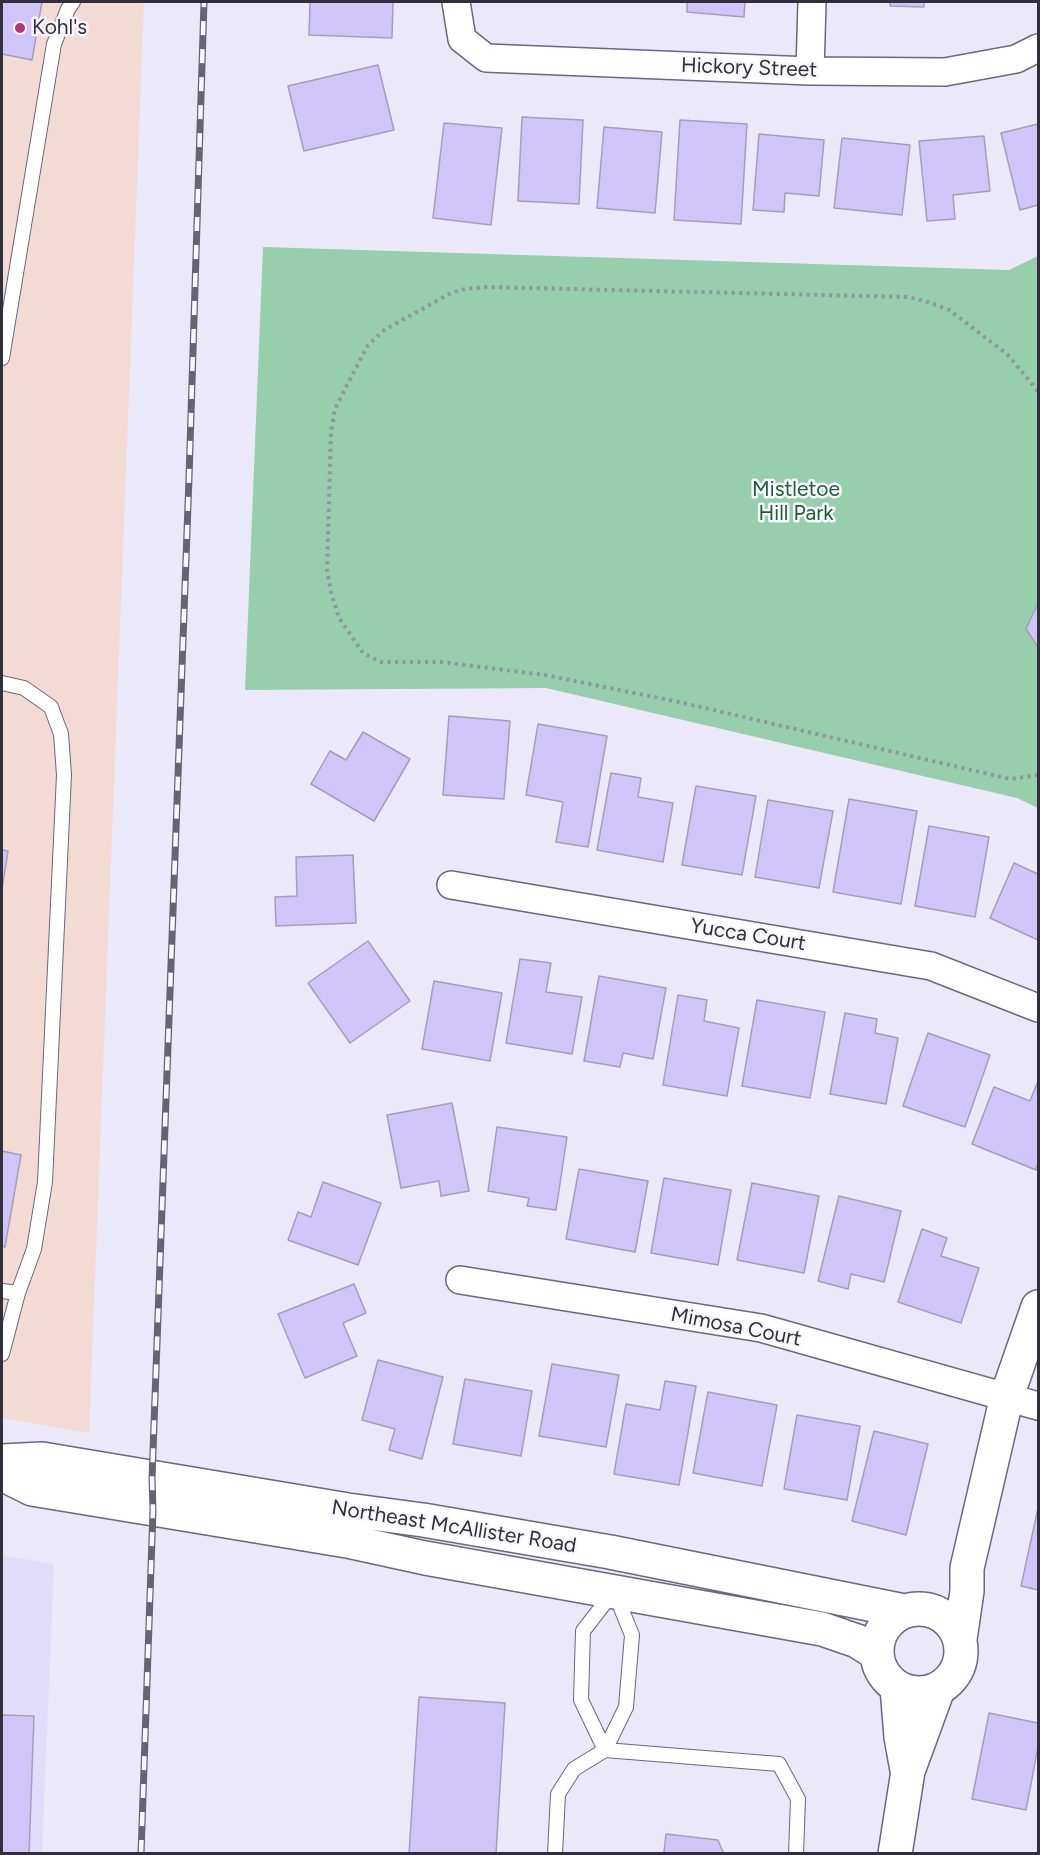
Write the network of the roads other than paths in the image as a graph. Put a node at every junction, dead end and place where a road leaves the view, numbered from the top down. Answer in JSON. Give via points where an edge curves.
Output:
{"nodes":[{"id":1,"x":73,"y":2,"type":"edge"},
{"id":2,"x":456,"y":2,"type":"edge"},
{"id":3,"x":812,"y":2,"type":"edge"},
{"id":4,"x":1038,"y":48,"type":"edge"},
{"id":5,"x":810,"y":71,"type":"junction"},
{"id":6,"x":8,"y":285,"type":"edge"},
{"id":7,"x":2,"y":358,"type":"edge"},
{"id":8,"x":2,"y":683,"type":"edge"},
{"id":9,"x":452,"y":885,"type":"dead end"},
{"id":10,"x":1038,"y":1008,"type":"edge"},
{"id":11,"x":460,"y":1280,"type":"dead end"},
{"id":12,"x":2,"y":1291,"type":"edge"},
{"id":13,"x":18,"y":1293,"type":"junction"},
{"id":14,"x":1038,"y":1307,"type":"edge"},
{"id":15,"x":2,"y":1354,"type":"edge"},
{"id":16,"x":1007,"y":1396,"type":"junction"},
{"id":17,"x":1038,"y":1406,"type":"edge"},
{"id":18,"x":2,"y":1461,"type":"edge"},
{"id":19,"x":2,"y":1474,"type":"edge"},
{"id":20,"x":967,"y":1568,"type":"junction"},
{"id":21,"x":614,"y":1591,"type":"junction"},
{"id":22,"x":911,"y":1610,"type":"junction"},
{"id":23,"x":960,"y":1639,"type":"junction"},
{"id":24,"x":876,"y":1653,"type":"junction"},
{"id":25,"x":897,"y":1687,"type":"junction"},
{"id":26,"x":938,"y":1689,"type":"junction"},
{"id":27,"x":604,"y":1750,"type":"junction"},
{"id":28,"x":908,"y":1771,"type":"junction"},
{"id":29,"x":896,"y":1853,"type":"edge"},
{"id":30,"x":555,"y":1854,"type":"edge"},
{"id":31,"x":796,"y":1854,"type":"edge"}],
"edges":[{"from":1,"to":6,"type":"lane","via":[[54,44]]},
{"from":2,"to":5,"type":"street","name":"Hickory Street","via":[[462,39],[486,58]]},
{"from":3,"to":5,"type":"street"},
{"from":4,"to":5,"type":"street","name":"Hickory Street","via":[[1016,59],[945,72]]},
{"from":6,"to":7,"type":"lane"},
{"from":8,"to":13,"type":"lane","via":[[24,688],[51,707],[61,734],[64,776],[45,1182],[34,1249]]},
{"from":9,"to":10,"type":"street","name":"Yucca Court","via":[[932,966]]},
{"from":11,"to":16,"type":"street","name":"Mimosa Court","via":[[761,1328]]},
{"from":12,"to":13,"type":"lane"},
{"from":13,"to":15,"type":"lane"},
{"from":14,"to":16,"type":"street"},
{"from":16,"to":17,"type":"street","name":"Mimosa Court"},
{"from":16,"to":20,"type":"street"},
{"from":18,"to":22,"type":"street","name":"Northeast McAllister Road","via":[[42,1459],[423,1520]]},
{"from":19,"to":21,"type":"street","name":"Northeast McAllister Road","via":[[32,1489],[347,1541]]},
{"from":20,"to":22,"type":"street"},
{"from":20,"to":23,"type":"street"},
{"from":21,"to":24,"type":"street","name":"Northeast McAllister Road","via":[[833,1632]]},
{"from":21,"to":27,"type":"lane","via":[[632,1635],[626,1707]]},
{"from":21,"to":27,"type":"lane","via":[[583,1631],[581,1700]]},
{"from":22,"to":23,"type":"street","via":[[931,1610],[943,1616]]},
{"from":22,"to":24,"type":"street","via":[[893,1618],[883,1628]]},
{"from":23,"to":26,"type":"street","via":[[962,1654],[958,1668]]},
{"from":24,"to":25,"type":"street","via":[[879,1667]]},
{"from":25,"to":26,"type":"street","via":[[924,1693]]},
{"from":25,"to":28,"type":"street"},
{"from":26,"to":28,"type":"street"},
{"from":27,"to":30,"type":"lane","via":[[574,1769],[558,1794]]},
{"from":27,"to":31,"type":"lane","via":[[779,1764],[798,1799]]},
{"from":28,"to":29,"type":"street"}]}
